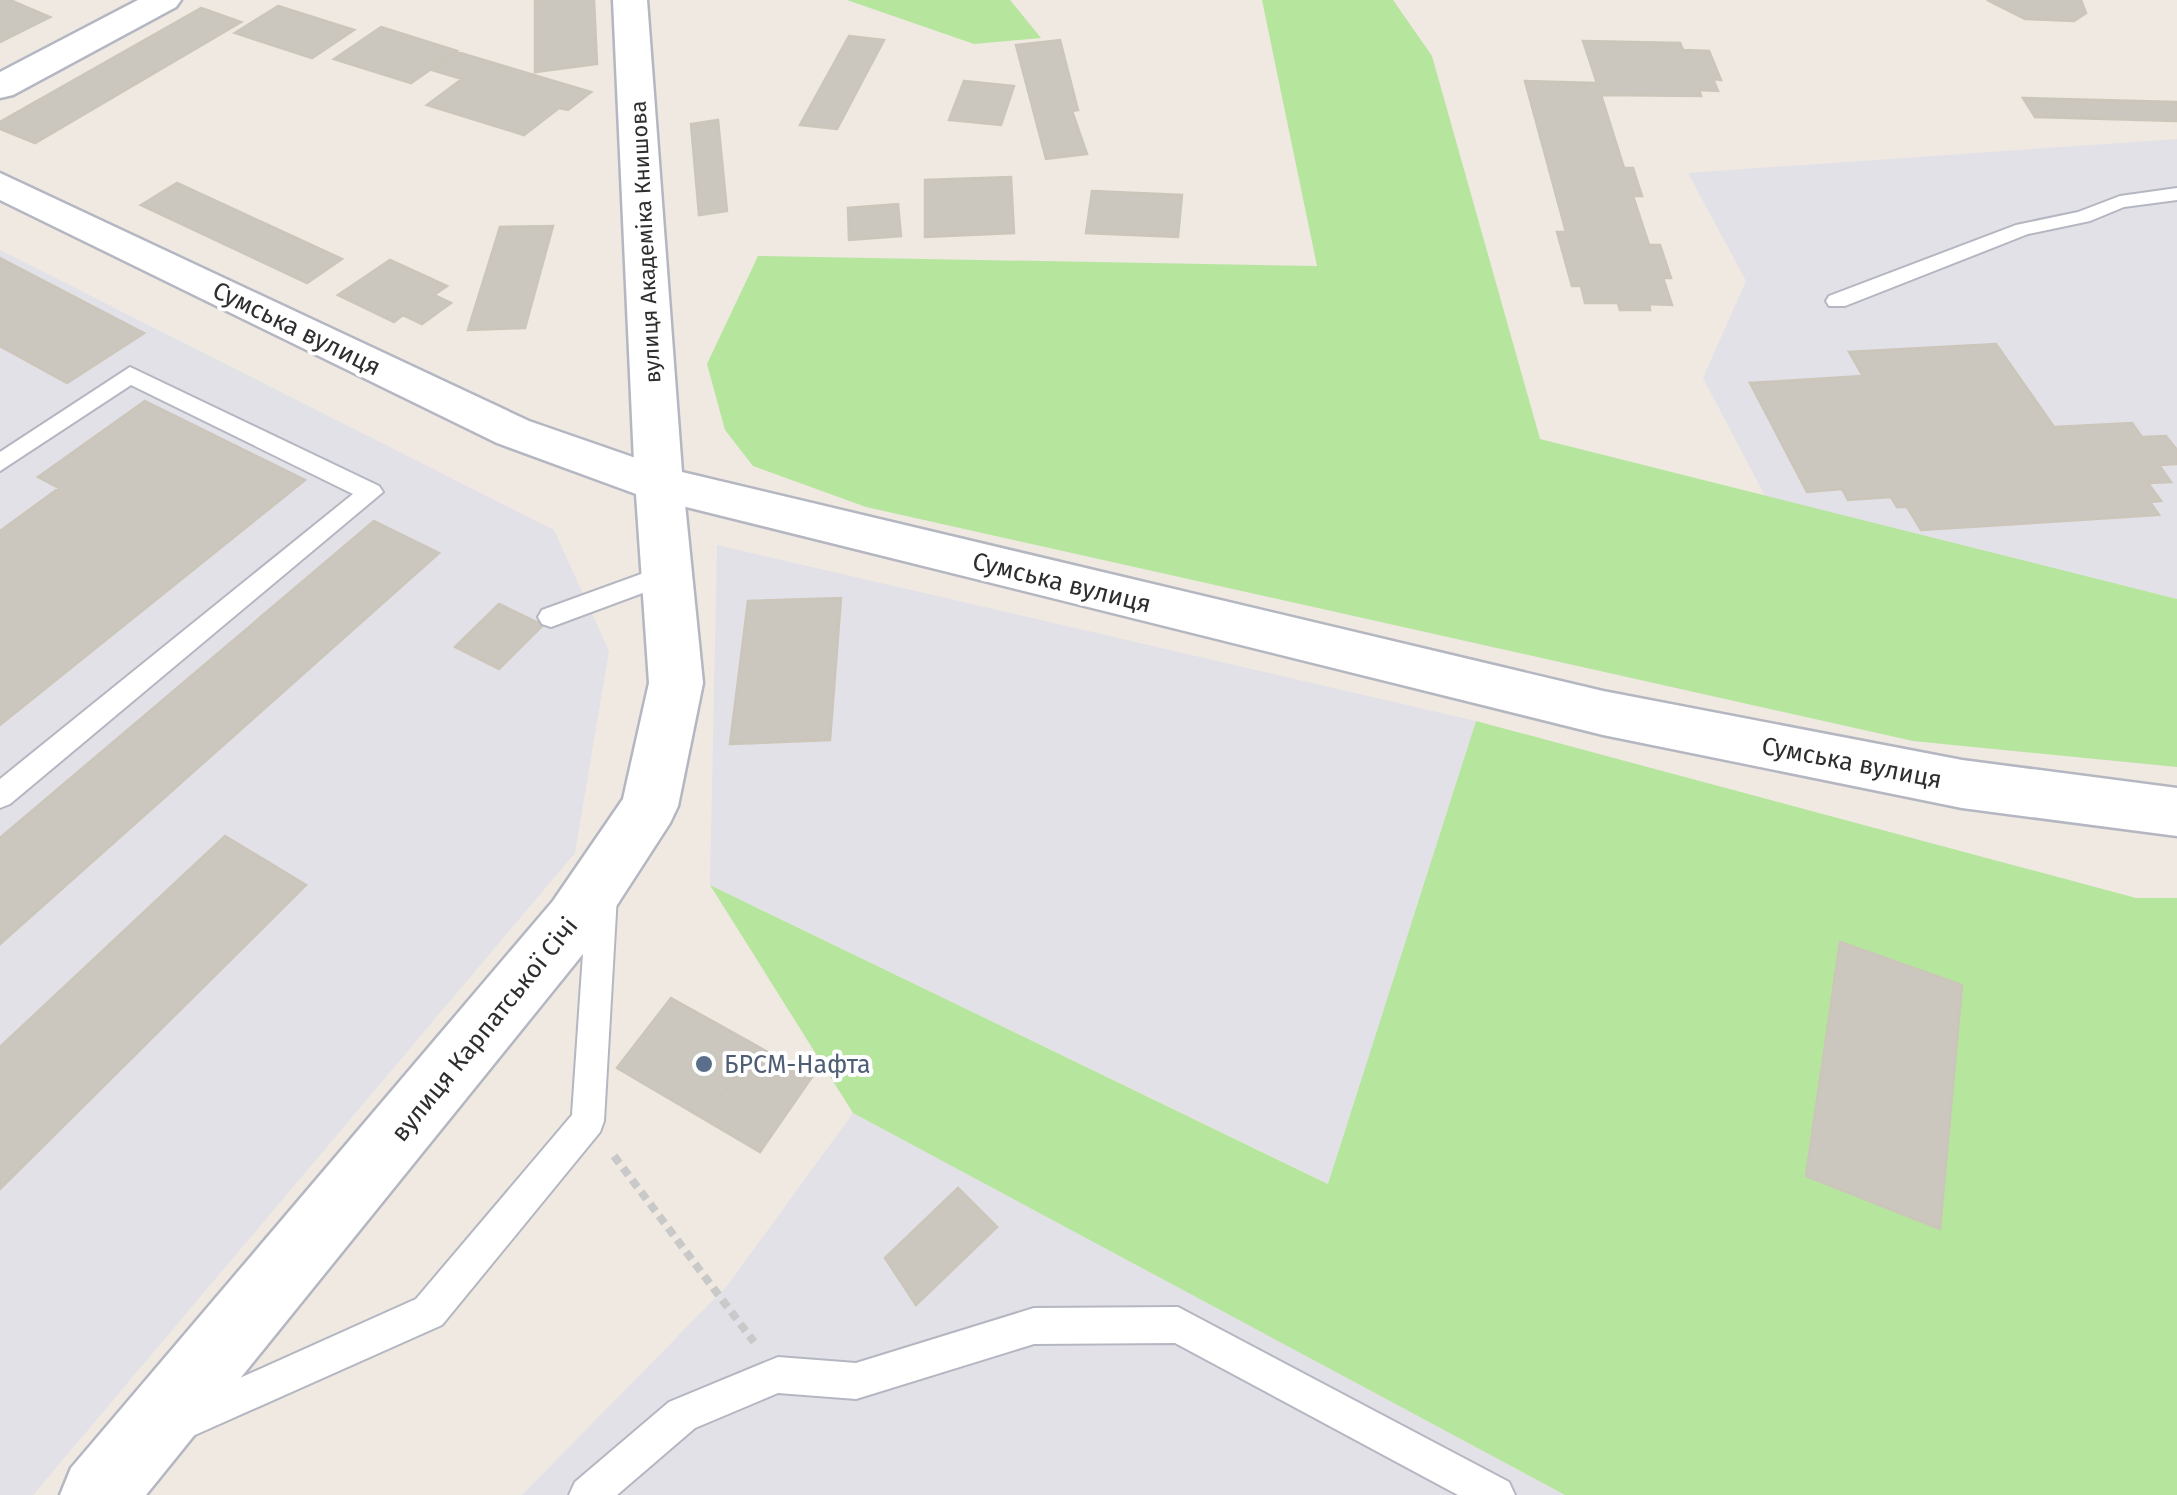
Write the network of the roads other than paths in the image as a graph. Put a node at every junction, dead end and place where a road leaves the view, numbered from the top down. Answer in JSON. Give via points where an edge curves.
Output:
{"nodes":[{"id":1,"x":164,"y":0,"type":"edge"},
{"id":2,"x":630,"y":0,"type":"edge"},
{"id":3,"x":0,"y":87,"type":"edge"},
{"id":4,"x":0,"y":185,"type":"edge"},
{"id":5,"x":2177,"y":194,"type":"edge"},
{"id":6,"x":1837,"y":301,"type":"dead end"},
{"id":7,"x":0,"y":463,"type":"edge"},
{"id":8,"x":659,"y":484,"type":"junction"},
{"id":9,"x":666,"y":574,"type":"junction"},
{"id":10,"x":551,"y":617,"type":"dead end"},
{"id":11,"x":0,"y":796,"type":"edge"},
{"id":12,"x":2177,"y":812,"type":"edge"},
{"id":13,"x":602,"y":879,"type":"junction"},
{"id":14,"x":148,"y":1438,"type":"junction"},
{"id":15,"x":98,"y":1495,"type":"edge"},
{"id":16,"x":588,"y":1495,"type":"edge"},
{"id":17,"x":1496,"y":1495,"type":"edge"}],
"edges":[{"from":1,"to":3,"type":"street"},
{"from":2,"to":8,"type":"street","name":"вулиця Академіка Книшова"},
{"from":4,"to":8,"type":"street","name":"Сумська вулиця","via":[[514,432]]},
{"from":5,"to":6,"type":"lane","via":[[2023,229]]},
{"from":7,"to":11,"type":"lane","via":[[130,375],[372,492]]},
{"from":8,"to":9,"type":"street","name":"вулиця Карпатської Січі"},
{"from":8,"to":12,"type":"street","name":"Сумська вулиця","via":[[1603,712],[1962,784]]},
{"from":9,"to":10,"type":"lane"},
{"from":9,"to":13,"type":"street","name":"вулиця Карпатської Січі","via":[[676,683],[650,806]]},
{"from":13,"to":14,"type":"street","name":"вулиця Карпатської Січі"},
{"from":13,"to":14,"type":"lane","via":[[588,1121],[429,1312]]},
{"from":14,"to":15,"type":"street","name":"вулиця Карпатської Січі"},
{"from":16,"to":17,"type":"lane","via":[[682,1415],[778,1374],[856,1381],[1034,1326],[1178,1324]]}]}
